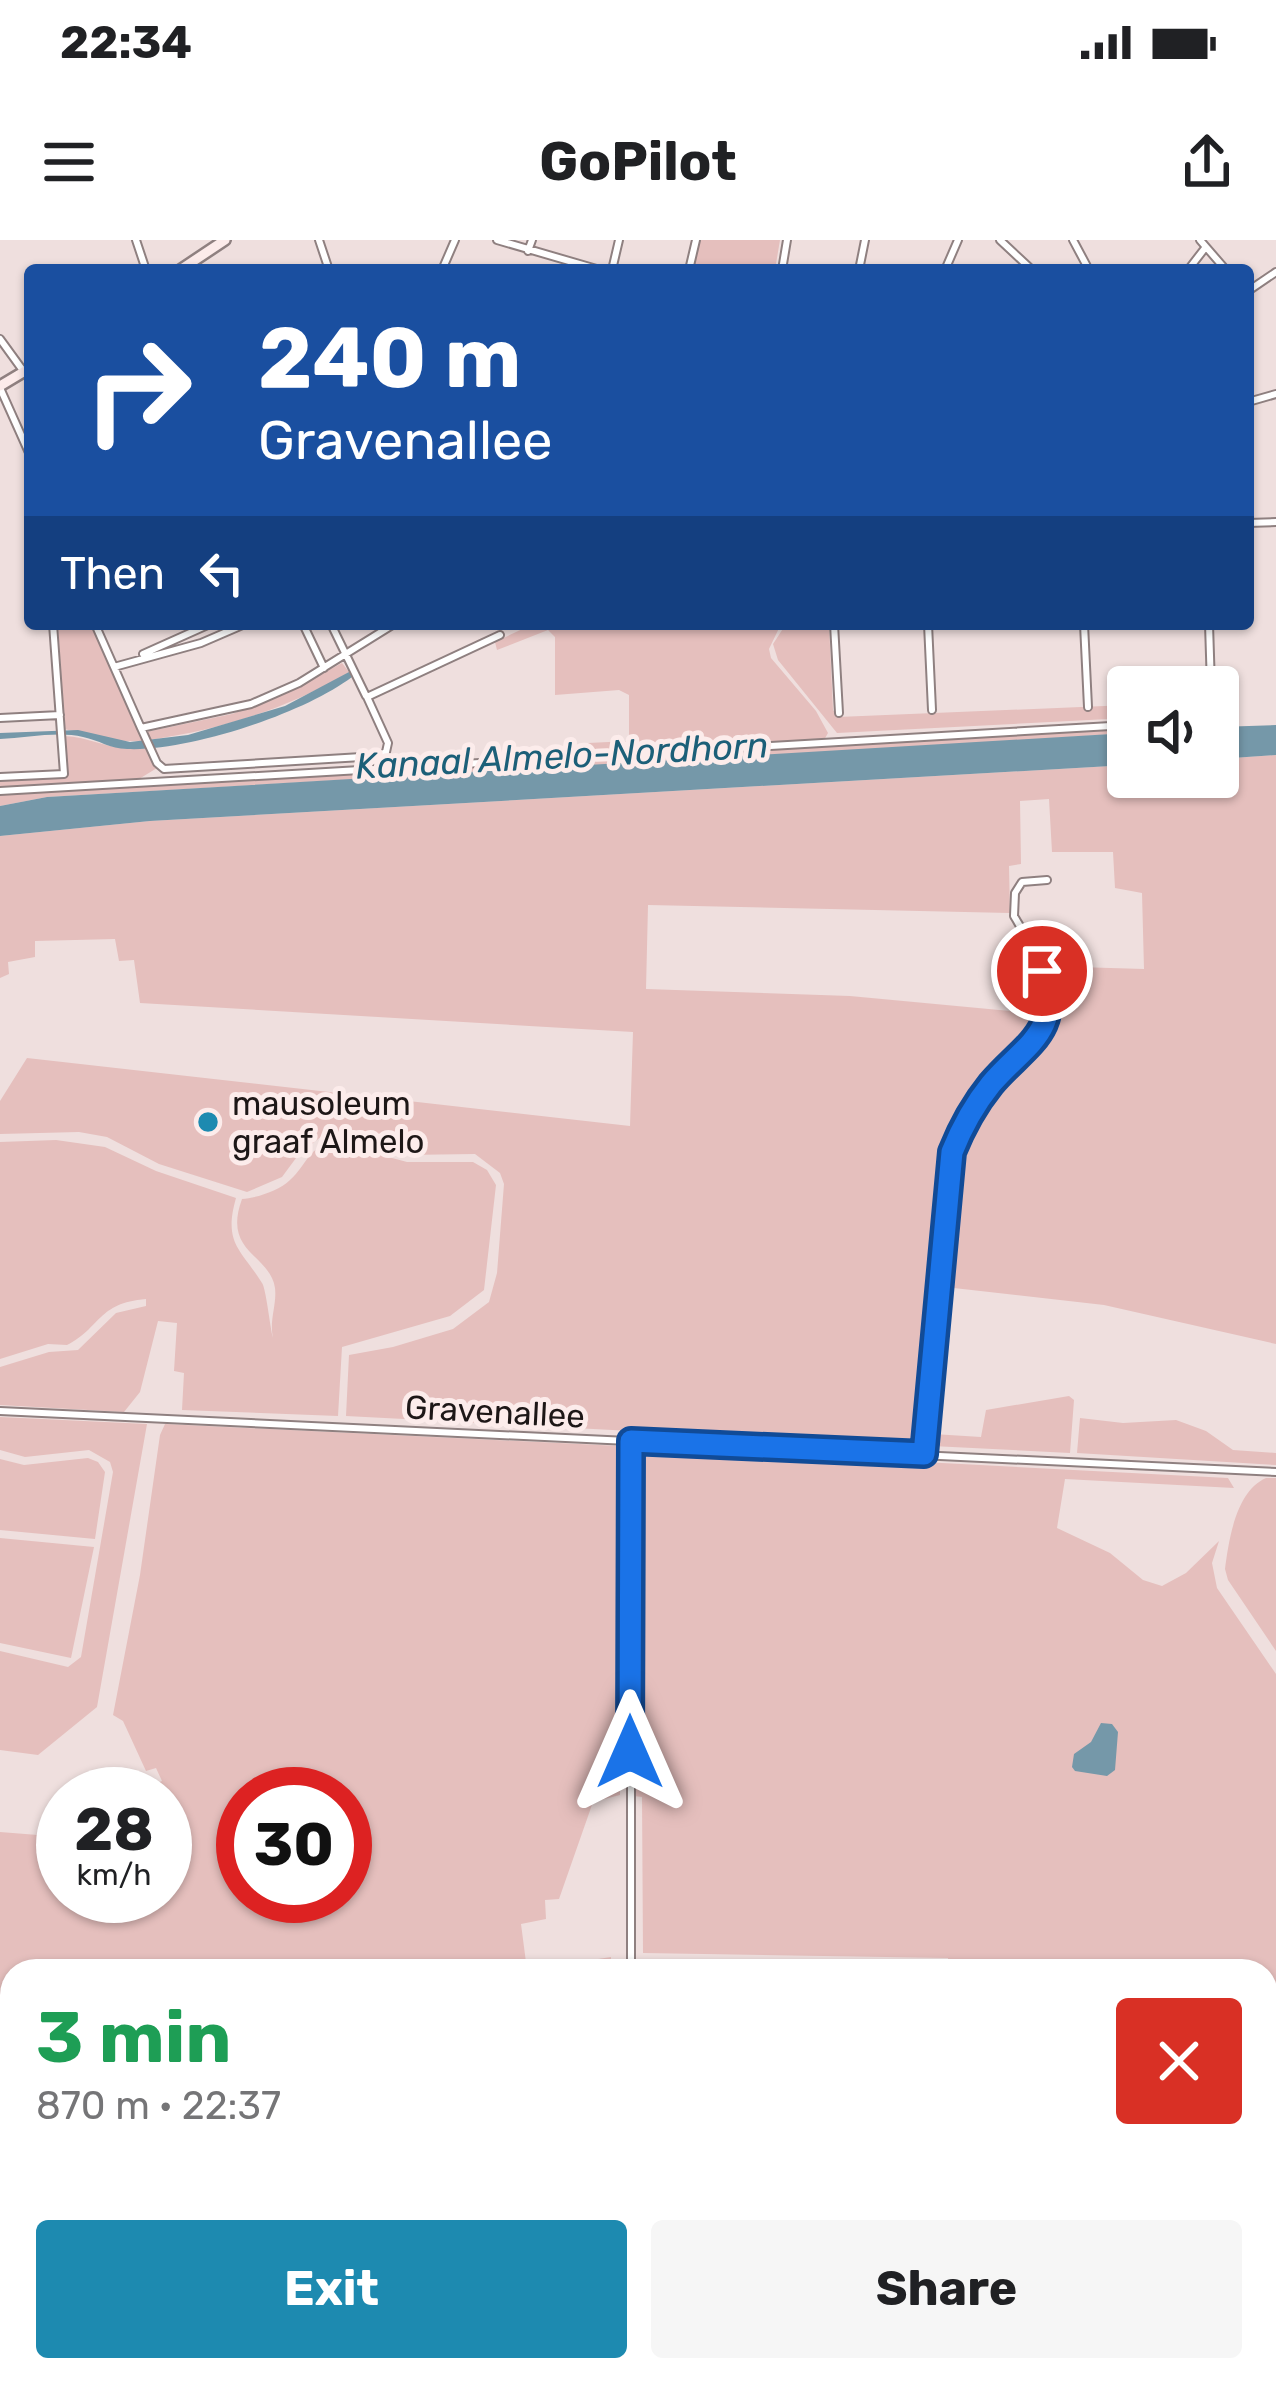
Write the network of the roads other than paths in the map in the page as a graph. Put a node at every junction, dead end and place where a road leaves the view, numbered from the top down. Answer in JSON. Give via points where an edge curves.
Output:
{"nodes":[{"id":1,"x":225,"y":240,"type":"edge"},
{"id":2,"x":497,"y":240,"type":"edge"},
{"id":3,"x":532,"y":240,"type":"edge"},
{"id":4,"x":1000,"y":240,"type":"edge"},
{"id":5,"x":1199,"y":240,"type":"edge"},
{"id":6,"x":1205,"y":248,"type":"junction"},
{"id":7,"x":528,"y":251,"type":"junction"},
{"id":8,"x":542,"y":256,"type":"junction"},
{"id":9,"x":192,"y":264,"type":"edge"},
{"id":10,"x":539,"y":264,"type":"edge"},
{"id":11,"x":575,"y":264,"type":"edge"},
{"id":12,"x":1026,"y":264,"type":"edge"},
{"id":13,"x":1193,"y":264,"type":"edge"},
{"id":14,"x":1220,"y":264,"type":"edge"},
{"id":15,"x":0,"y":339,"type":"edge"},
{"id":16,"x":24,"y":367,"type":"edge"},
{"id":17,"x":0,"y":387,"type":"edge"},
{"id":18,"x":24,"y":441,"type":"edge"},
{"id":19,"x":53,"y":630,"type":"edge"},
{"id":20,"x":98,"y":630,"type":"edge"},
{"id":21,"x":194,"y":630,"type":"edge"},
{"id":22,"x":230,"y":630,"type":"edge"},
{"id":23,"x":306,"y":630,"type":"edge"},
{"id":24,"x":334,"y":630,"type":"edge"},
{"id":25,"x":385,"y":630,"type":"edge"},
{"id":26,"x":834,"y":630,"type":"edge"},
{"id":27,"x":928,"y":630,"type":"edge"},
{"id":28,"x":1084,"y":630,"type":"edge"},
{"id":29,"x":1209,"y":630,"type":"edge"},
{"id":30,"x":500,"y":635,"type":"dead end"},
{"id":31,"x":346,"y":655,"type":"junction"},
{"id":32,"x":134,"y":659,"type":"junction"},
{"id":33,"x":1210,"y":666,"type":"edge"},
{"id":34,"x":114,"y":667,"type":"junction"},
{"id":35,"x":324,"y":668,"type":"junction"},
{"id":36,"x":367,"y":697,"type":"junction"},
{"id":37,"x":1088,"y":707,"type":"dead end"},
{"id":38,"x":932,"y":710,"type":"dead end"},
{"id":39,"x":839,"y":712,"type":"dead end"},
{"id":40,"x":0,"y":718,"type":"edge"},
{"id":41,"x":60,"y":718,"type":"junction"},
{"id":42,"x":1107,"y":725,"type":"edge"},
{"id":43,"x":141,"y":728,"type":"junction"},
{"id":44,"x":64,"y":774,"type":"junction"},
{"id":45,"x":0,"y":778,"type":"edge"},
{"id":46,"x":64,"y":786,"type":"junction"},
{"id":47,"x":0,"y":791,"type":"edge"},
{"id":48,"x":1046,"y":880,"type":"dead end"},
{"id":49,"x":0,"y":1411,"type":"edge"},
{"id":50,"x":631,"y":1441,"type":"junction"},
{"id":51,"x":924,"y":1454,"type":"junction"},
{"id":52,"x":1276,"y":1472,"type":"edge"},
{"id":53,"x":631,"y":1959,"type":"edge"}],
"edges":[{"from":1,"to":9,"type":"street"},
{"from":2,"to":7,"type":"street"},
{"from":3,"to":7,"type":"street"},
{"from":4,"to":12,"type":"street"},
{"from":5,"to":6,"type":"street"},
{"from":6,"to":13,"type":"street"},
{"from":6,"to":14,"type":"street"},
{"from":7,"to":8,"type":"street"},
{"from":8,"to":10,"type":"street"},
{"from":8,"to":11,"type":"street"},
{"from":15,"to":16,"type":"street"},
{"from":17,"to":18,"type":"street"},
{"from":19,"to":41,"type":"street"},
{"from":20,"to":34,"type":"street"},
{"from":21,"to":32,"type":"street"},
{"from":22,"to":32,"type":"street"},
{"from":23,"to":35,"type":"street"},
{"from":24,"to":31,"type":"street"},
{"from":25,"to":31,"type":"street"},
{"from":26,"to":39,"type":"street"},
{"from":27,"to":38,"type":"street"},
{"from":28,"to":37,"type":"street"},
{"from":29,"to":33,"type":"street"},
{"from":30,"to":36,"type":"street"},
{"from":31,"to":35,"type":"street"},
{"from":31,"to":36,"type":"street"},
{"from":32,"to":34,"type":"street"},
{"from":34,"to":43,"type":"street"},
{"from":35,"to":43,"type":"street","via":[[250,704]]},
{"from":36,"to":43,"type":"street","via":[[388,743],[378,756],[166,769]]},
{"from":40,"to":41,"type":"street"},
{"from":41,"to":44,"type":"street"},
{"from":42,"to":46,"type":"street"},
{"from":44,"to":45,"type":"street"},
{"from":44,"to":46,"type":"street"},
{"from":46,"to":47,"type":"street"},
{"from":48,"to":51,"type":"street","via":[[1022,882],[1014,916],[1048,989],[1046,1020],[974,1107],[952,1152]]},
{"from":49,"to":50,"type":"street","name":"Gravenallee"},
{"from":50,"to":51,"type":"street","name":"Gravenallee"},
{"from":50,"to":53,"type":"street"},
{"from":51,"to":52,"type":"street","name":"Gravenallee"}]}
